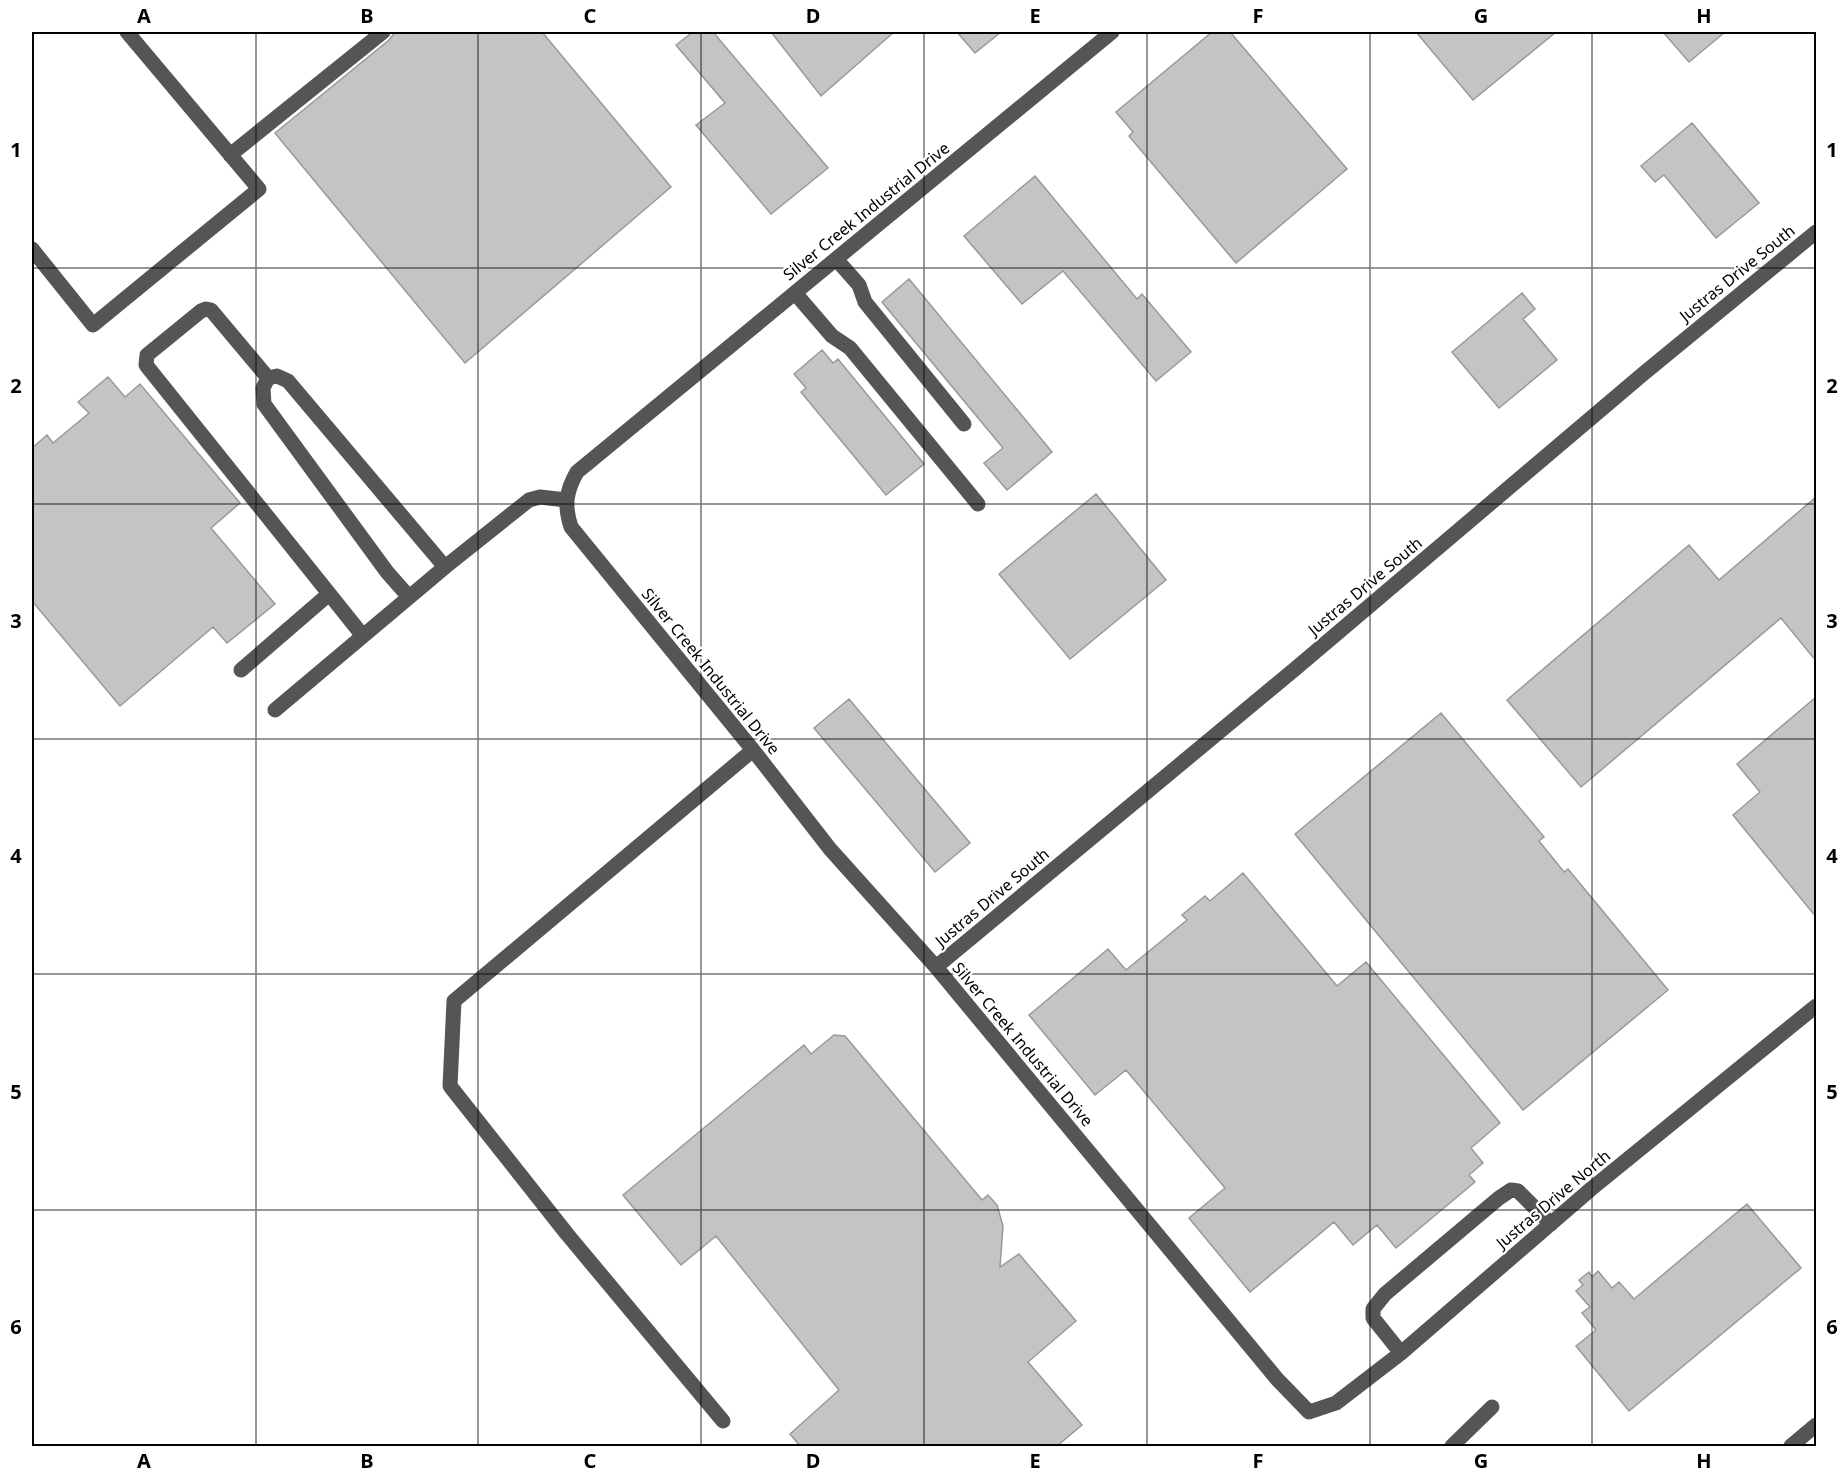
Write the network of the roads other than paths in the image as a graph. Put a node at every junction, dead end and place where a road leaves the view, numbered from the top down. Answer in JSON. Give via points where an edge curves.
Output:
{"nodes":[{"id":1,"x":127,"y":32,"type":"edge"},
{"id":2,"x":383,"y":32,"type":"edge"},
{"id":3,"x":1112,"y":32,"type":"edge"},
{"id":4,"x":230,"y":155,"type":"junction"},
{"id":5,"x":1816,"y":232,"type":"edge"},
{"id":6,"x":32,"y":249,"type":"edge"},
{"id":7,"x":836,"y":259,"type":"junction"},
{"id":8,"x":795,"y":293,"type":"junction"},
{"id":9,"x":268,"y":378,"type":"junction"},
{"id":10,"x":964,"y":424,"type":"dead end"},
{"id":11,"x":566,"y":500,"type":"junction"},
{"id":12,"x":978,"y":504,"type":"dead end"},
{"id":13,"x":445,"y":567,"type":"junction"},
{"id":14,"x":329,"y":594,"type":"junction"},
{"id":15,"x":409,"y":597,"type":"junction"},
{"id":16,"x":363,"y":636,"type":"junction"},
{"id":17,"x":241,"y":670,"type":"dead end"},
{"id":18,"x":275,"y":710,"type":"dead end"},
{"id":19,"x":753,"y":750,"type":"junction"},
{"id":20,"x":936,"y":967,"type":"junction"},
{"id":21,"x":1816,"y":1006,"type":"edge"},
{"id":22,"x":1551,"y":1224,"type":"junction"},
{"id":23,"x":1401,"y":1353,"type":"junction"},
{"id":24,"x":1492,"y":1407,"type":"dead end"},
{"id":25,"x":1309,"y":1412,"type":"joint"},
{"id":26,"x":723,"y":1421,"type":"dead end"},
{"id":27,"x":1816,"y":1425,"type":"edge"},
{"id":28,"x":1452,"y":1446,"type":"edge"},
{"id":29,"x":1791,"y":1446,"type":"edge"}],
"edges":[{"from":1,"to":4,"type":"street"},
{"from":2,"to":4,"type":"street"},
{"from":3,"to":7,"type":"street","name":"Silver Creek Industrial Drive"},
{"from":4,"to":6,"type":"street","via":[[259,189],[93,325]]},
{"from":5,"to":20,"type":"street","name":"Justras Drive South"},
{"from":7,"to":8,"type":"street","name":"Silver Creek Industrial Drive"},
{"from":7,"to":10,"type":"street","via":[[859,285],[865,302]]},
{"from":8,"to":11,"type":"street","name":"Silver Creek Industrial Drive","via":[[577,472]]},
{"from":8,"to":12,"type":"street","via":[[831,336],[850,348]]},
{"from":9,"to":13,"type":"street","via":[[278,376],[288,381]]},
{"from":9,"to":14,"type":"street","via":[[211,310],[206,309],[147,355],[146,361],[146,366]]},
{"from":9,"to":15,"type":"street","via":[[263,388],[264,404]]},
{"from":11,"to":13,"type":"street","via":[[529,500]]},
{"from":11,"to":19,"type":"street","name":"Silver Creek Industrial Drive","via":[[566,514],[580,540]]},
{"from":13,"to":15,"type":"street"},
{"from":14,"to":16,"type":"street"},
{"from":14,"to":17,"type":"street"},
{"from":15,"to":16,"type":"street"},
{"from":16,"to":18,"type":"street"},
{"from":19,"to":20,"type":"street","name":"Silver Creek Industrial Drive","via":[[830,849]]},
{"from":19,"to":26,"type":"street","via":[[454,1001],[450,1075],[450,1086]]},
{"from":20,"to":25,"type":"street","name":"Silver Creek Industrial Drive"},
{"from":21,"to":22,"type":"street","name":"Justras Drive North"},
{"from":22,"to":23,"type":"street","name":"Justras Drive North"},
{"from":22,"to":23,"type":"street","via":[[1518,1191],[1511,1190],[1385,1294],[1373,1309],[1373,1318]]},
{"from":23,"to":25,"type":"street","name":"Justras Drive North","via":[[1336,1402]]},
{"from":24,"to":28,"type":"street"},
{"from":27,"to":29,"type":"street"}]}
